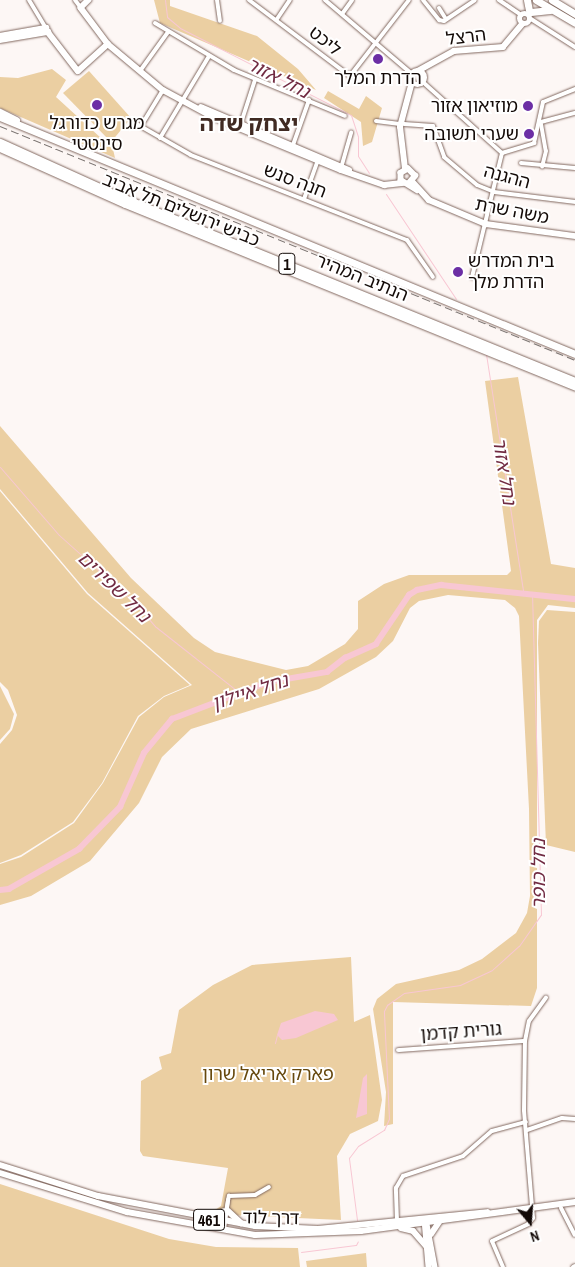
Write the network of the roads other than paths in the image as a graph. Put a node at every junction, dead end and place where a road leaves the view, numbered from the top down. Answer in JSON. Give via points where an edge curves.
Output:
{"nodes":[{"id":1,"x":29,"y":0,"type":"edge"},
{"id":2,"x":75,"y":0,"type":"edge"},
{"id":3,"x":89,"y":0,"type":"edge"},
{"id":4,"x":217,"y":0,"type":"edge"},
{"id":5,"x":249,"y":0,"type":"edge"},
{"id":6,"x":290,"y":0,"type":"edge"},
{"id":7,"x":326,"y":0,"type":"edge"},
{"id":8,"x":352,"y":0,"type":"edge"},
{"id":9,"x":409,"y":0,"type":"edge"},
{"id":10,"x":423,"y":0,"type":"edge"},
{"id":11,"x":475,"y":0,"type":"edge"},
{"id":12,"x":498,"y":0,"type":"edge"},
{"id":13,"x":527,"y":0,"type":"edge"},
{"id":14,"x":537,"y":0,"type":"edge"},
{"id":15,"x":552,"y":0,"type":"edge"},
{"id":16,"x":81,"y":8,"type":"junction"},
{"id":17,"x":438,"y":8,"type":"dead end"},
{"id":18,"x":557,"y":12,"type":"junction"},
{"id":19,"x":342,"y":14,"type":"junction"},
{"id":20,"x":575,"y":14,"type":"edge"},
{"id":21,"x":527,"y":17,"type":"junction"},
{"id":22,"x":277,"y":19,"type":"junction"},
{"id":23,"x":446,"y":19,"type":"junction"},
{"id":24,"x":220,"y":21,"type":"dead end"},
{"id":25,"x":154,"y":23,"type":"dead end"},
{"id":26,"x":575,"y":23,"type":"edge"},
{"id":27,"x":47,"y":30,"type":"junction"},
{"id":28,"x":168,"y":32,"type":"junction"},
{"id":29,"x":0,"y":36,"type":"edge"},
{"id":30,"x":0,"y":40,"type":"edge"},
{"id":31,"x":376,"y":41,"type":"junction"},
{"id":32,"x":108,"y":44,"type":"junction"},
{"id":33,"x":575,"y":47,"type":"edge"},
{"id":34,"x":208,"y":56,"type":"junction"},
{"id":35,"x":140,"y":71,"type":"junction"},
{"id":36,"x":420,"y":72,"type":"junction"},
{"id":37,"x":412,"y":74,"type":"junction"},
{"id":38,"x":255,"y":80,"type":"junction"},
{"id":39,"x":153,"y":81,"type":"junction"},
{"id":40,"x":413,"y":83,"type":"junction"},
{"id":41,"x":424,"y":84,"type":"junction"},
{"id":42,"x":575,"y":89,"type":"edge"},
{"id":43,"x":163,"y":90,"type":"junction"},
{"id":44,"x":182,"y":99,"type":"junction"},
{"id":45,"x":309,"y":100,"type":"junction"},
{"id":46,"x":0,"y":112,"type":"edge"},
{"id":47,"x":575,"y":113,"type":"edge"},
{"id":48,"x":344,"y":116,"type":"dead end"},
{"id":49,"x":0,"y":117,"type":"edge"},
{"id":50,"x":376,"y":121,"type":"dead end"},
{"id":51,"x":135,"y":122,"type":"dead end"},
{"id":52,"x":541,"y":123,"type":"junction"},
{"id":53,"x":241,"y":124,"type":"junction"},
{"id":54,"x":402,"y":124,"type":"junction"},
{"id":55,"x":141,"y":126,"type":"junction"},
{"id":56,"x":351,"y":132,"type":"dead end"},
{"id":57,"x":160,"y":138,"type":"junction"},
{"id":58,"x":0,"y":142,"type":"edge"},
{"id":59,"x":60,"y":143,"type":"junction"},
{"id":60,"x":293,"y":145,"type":"junction"},
{"id":61,"x":0,"y":148,"type":"edge"},
{"id":62,"x":0,"y":152,"type":"edge"},
{"id":63,"x":502,"y":153,"type":"junction"},
{"id":64,"x":319,"y":158,"type":"junction"},
{"id":65,"x":520,"y":163,"type":"dead end"},
{"id":66,"x":542,"y":167,"type":"junction"},
{"id":67,"x":341,"y":168,"type":"junction"},
{"id":68,"x":575,"y":168,"type":"edge"},
{"id":69,"x":407,"y":169,"type":"junction"},
{"id":70,"x":59,"y":175,"type":"junction"},
{"id":71,"x":406,"y":182,"type":"junction"},
{"id":72,"x":494,"y":192,"type":"junction"},
{"id":73,"x":304,"y":199,"type":"junction"},
{"id":74,"x":575,"y":202,"type":"edge"},
{"id":75,"x":486,"y":224,"type":"junction"},
{"id":76,"x":575,"y":236,"type":"edge"},
{"id":77,"x":432,"y":277,"type":"dead end"},
{"id":78,"x":472,"y":277,"type":"dead end"},
{"id":79,"x":575,"y":354,"type":"edge"},
{"id":80,"x":575,"y":381,"type":"edge"},
{"id":81,"x":575,"y":387,"type":"edge"},
{"id":82,"x":546,"y":998,"type":"dead end"},
{"id":83,"x":525,"y":1041,"type":"junction"},
{"id":84,"x":398,"y":1050,"type":"dead end"},
{"id":85,"x":575,"y":1119,"type":"edge"},
{"id":86,"x":526,"y":1122,"type":"junction"},
{"id":87,"x":527,"y":1130,"type":"junction"},
{"id":88,"x":0,"y":1165,"type":"edge"},
{"id":89,"x":0,"y":1173,"type":"edge"},
{"id":90,"x":269,"y":1187,"type":"dead end"},
{"id":91,"x":575,"y":1198,"type":"edge"},
{"id":92,"x":575,"y":1202,"type":"edge"},
{"id":93,"x":561,"y":1208,"type":"dead end"},
{"id":94,"x":533,"y":1209,"type":"junction"},
{"id":95,"x":226,"y":1211,"type":"junction"},
{"id":96,"x":525,"y":1212,"type":"junction"},
{"id":97,"x":199,"y":1218,"type":"junction"},
{"id":98,"x":426,"y":1221,"type":"junction"},
{"id":99,"x":443,"y":1221,"type":"junction"},
{"id":100,"x":531,"y":1222,"type":"junction"},
{"id":101,"x":225,"y":1223,"type":"junction"},
{"id":102,"x":396,"y":1224,"type":"junction"},
{"id":103,"x":244,"y":1225,"type":"junction"},
{"id":104,"x":223,"y":1231,"type":"junction"},
{"id":105,"x":431,"y":1234,"type":"junction"},
{"id":106,"x":575,"y":1235,"type":"edge"},
{"id":107,"x":426,"y":1246,"type":"junction"},
{"id":108,"x":429,"y":1267,"type":"edge"},
{"id":109,"x":435,"y":1267,"type":"edge"},
{"id":110,"x":503,"y":1267,"type":"edge"}],
"edges":[{"from":1,"to":27,"type":"street"},
{"from":2,"to":16,"type":"street"},
{"from":3,"to":16,"type":"street"},
{"from":4,"to":24,"type":"street"},
{"from":5,"to":22,"type":"street","name":"ליכט"},
{"from":6,"to":22,"type":"street"},
{"from":7,"to":19,"type":"street"},
{"from":8,"to":19,"type":"street"},
{"from":9,"to":31,"type":"street","name":"ליכט"},
{"from":10,"to":23,"type":"street","via":[[438,20]]},
{"from":11,"to":23,"type":"street"},
{"from":12,"to":21,"type":"street"},
{"from":13,"to":21,"type":"highway"},
{"from":14,"to":18,"type":"highway"},
{"from":14,"to":21,"type":"street","name":"הרצל"},
{"from":15,"to":20,"type":"highway"},
{"from":16,"to":32,"type":"street"},
{"from":17,"to":23,"type":"street"},
{"from":18,"to":21,"type":"highway","via":[[545,9]]},
{"from":18,"to":26,"type":"highway"},
{"from":19,"to":31,"type":"street"},
{"from":21,"to":33,"type":"street"},
{"from":21,"to":36,"type":"street","name":"הרצל","via":[[503,47],[454,50],[433,59]]},
{"from":22,"to":31,"type":"street","name":"ליכט","via":[[347,76],[353,75]]},
{"from":25,"to":28,"type":"street"},
{"from":27,"to":29,"type":"street"},
{"from":27,"to":30,"type":"street"},
{"from":27,"to":32,"type":"street","via":[[78,71]]},
{"from":28,"to":34,"type":"street"},
{"from":28,"to":35,"type":"street"},
{"from":31,"to":37,"type":"street"},
{"from":32,"to":35,"type":"street"},
{"from":34,"to":38,"type":"street"},
{"from":34,"to":44,"type":"street"},
{"from":35,"to":39,"type":"street"},
{"from":36,"to":37,"type":"street"},
{"from":36,"to":41,"type":"street"},
{"from":37,"to":40,"type":"street"},
{"from":38,"to":45,"type":"street"},
{"from":38,"to":53,"type":"street"},
{"from":39,"to":43,"type":"street"},
{"from":39,"to":44,"type":"street"},
{"from":40,"to":41,"type":"street"},
{"from":40,"to":54,"type":"street"},
{"from":41,"to":63,"type":"street"},
{"from":42,"to":52,"type":"street","via":[[543,102]]},
{"from":43,"to":44,"type":"street"},
{"from":43,"to":55,"type":"street"},
{"from":44,"to":53,"type":"street"},
{"from":44,"to":57,"type":"street"},
{"from":44,"to":64,"type":"street"},
{"from":45,"to":48,"type":"street"},
{"from":45,"to":60,"type":"street"},
{"from":46,"to":59,"type":"highway"},
{"from":47,"to":52,"type":"street"},
{"from":49,"to":59,"type":"highway","name":"כביש ירושלים תל אביב","number":"1"},
{"from":50,"to":54,"type":"street","name":"ההגנה"},
{"from":51,"to":55,"type":"street","name":"חנה סנש"},
{"from":52,"to":63,"type":"street","via":[[534,143]]},
{"from":52,"to":66,"type":"street","via":[[545,139]]},
{"from":53,"to":60,"type":"street"},
{"from":54,"to":69,"type":"street"},
{"from":54,"to":72,"type":"street","name":"ההגנה","via":[[433,126],[440,149],[450,165],[470,181]]},
{"from":55,"to":57,"type":"street","name":"חנה סנש"},
{"from":56,"to":67,"type":"street"},
{"from":57,"to":73,"type":"street","name":"חנה סנש","via":[[192,155]]},
{"from":58,"to":80,"type":"highway","name":"הנתיב המהיר","number":"1","via":[[132,201]]},
{"from":59,"to":79,"type":"highway","name":"כביש ירושלים תל אביב","number":"1"},
{"from":60,"to":64,"type":"street"},
{"from":61,"to":70,"type":"highway","name":"כביש ירושלים תל אביב","number":"1"},
{"from":62,"to":70,"type":"highway"},
{"from":63,"to":72,"type":"street"},
{"from":64,"to":67,"type":"street"},
{"from":64,"to":73,"type":"street"},
{"from":65,"to":66,"type":"street"},
{"from":66,"to":68,"type":"street"},
{"from":67,"to":71,"type":"street","via":[[394,186]]},
{"from":69,"to":71,"type":"street"},
{"from":69,"to":71,"type":"street","name":"משה שרת","via":[[414,173]]},
{"from":70,"to":81,"type":"highway","name":"כביש ירושלים תל אביב","number":"1"},
{"from":71,"to":75,"type":"street","name":"משה שרת","via":[[441,207]]},
{"from":72,"to":74,"type":"street","name":"ההגנה"},
{"from":72,"to":75,"type":"street"},
{"from":73,"to":77,"type":"street","name":"חנה סנש","via":[[407,240]]},
{"from":75,"to":76,"type":"street","name":"משה שרת"},
{"from":75,"to":78,"type":"street"},
{"from":82,"to":83,"type":"street","via":[[529,1021]]},
{"from":83,"to":84,"type":"street","name":"גורית קדמן"},
{"from":83,"to":86,"type":"street"},
{"from":85,"to":87,"type":"street","via":[[562,1118]]},
{"from":86,"to":87,"type":"street"},
{"from":86,"to":102,"type":"street","via":[[492,1131],[463,1156],[403,1176],[396,1188]]},
{"from":87,"to":94,"type":"street"},
{"from":88,"to":97,"type":"main road","name":"דרך לוד","number":"461","via":[[98,1196]]},
{"from":89,"to":104,"type":"main road","name":"דרך לוד","number":"461","via":[[100,1205]]},
{"from":90,"to":95,"type":"street","via":[[255,1195],[228,1197]]},
{"from":91,"to":94,"type":"main road","number":"461"},
{"from":92,"to":94,"type":"main road","number":"461"},
{"from":93,"to":106,"type":"street"},
{"from":94,"to":96,"type":"main road","number":"461"},
{"from":94,"to":98,"type":"main road","number":"461"},
{"from":94,"to":100,"type":"street"},
{"from":95,"to":97,"type":"main road"},
{"from":95,"to":101,"type":"street"},
{"from":95,"to":103,"type":"main road"},
{"from":96,"to":99,"type":"main road","number":"461"},
{"from":96,"to":100,"type":"street"},
{"from":97,"to":101,"type":"main road","name":"דרך לוד","number":"461"},
{"from":98,"to":99,"type":"main road","number":"461"},
{"from":98,"to":102,"type":"main road","name":"דרך לוד","number":"461"},
{"from":98,"to":105,"type":"street"},
{"from":98,"to":107,"type":"street"},
{"from":99,"to":105,"type":"main road"},
{"from":100,"to":110,"type":"street","via":[[492,1242]]},
{"from":101,"to":103,"type":"main road","name":"דרך לוד","number":"461"},
{"from":101,"to":104,"type":"street"},
{"from":102,"to":103,"type":"main road","name":"דרך לוד","number":"461","via":[[318,1229]]},
{"from":102,"to":104,"type":"main road","name":"דרך לוד","number":"461","via":[[284,1235]]},
{"from":102,"to":107,"type":"main road","via":[[413,1232]]},
{"from":105,"to":109,"type":"street"},
{"from":107,"to":108,"type":"street"}]}
